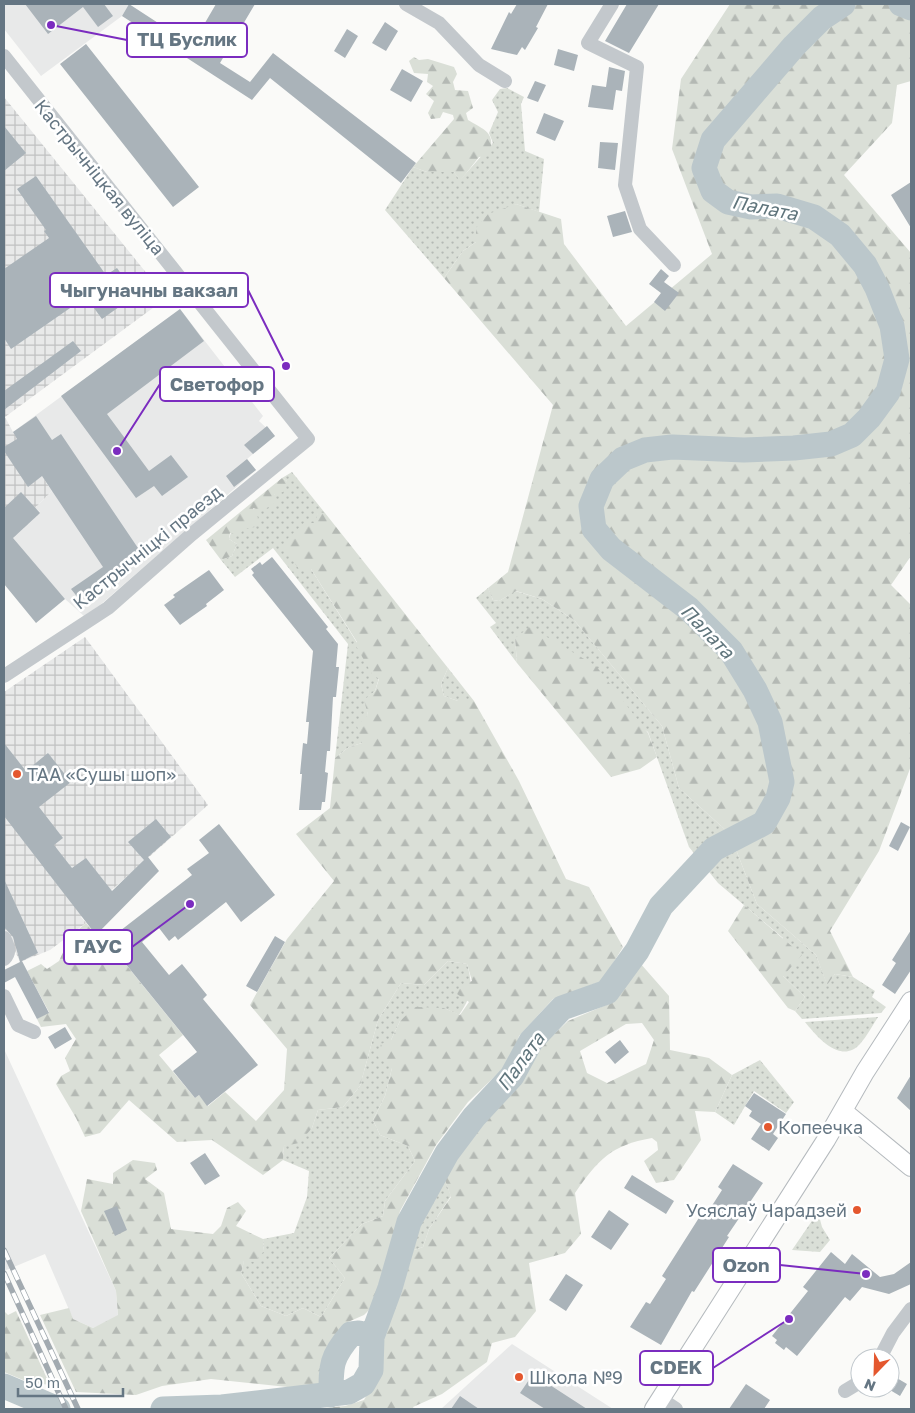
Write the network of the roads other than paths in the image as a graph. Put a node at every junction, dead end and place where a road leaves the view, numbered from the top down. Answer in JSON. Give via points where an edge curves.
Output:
{"nodes":[{"id":1,"x":406,"y":4,"type":"edge"},
{"id":2,"x":612,"y":4,"type":"edge"},
{"id":3,"x":4,"y":56,"type":"edge"},
{"id":4,"x":505,"y":81,"type":"dead end"},
{"id":5,"x":674,"y":265,"type":"dead end"},
{"id":6,"x":308,"y":439,"type":"joint"},
{"id":7,"x":4,"y":676,"type":"edge"},
{"id":8,"x":4,"y":938,"type":"edge"},
{"id":9,"x":4,"y":959,"type":"edge"},
{"id":10,"x":4,"y":996,"type":"edge"},
{"id":11,"x":911,"y":1001,"type":"edge"},
{"id":12,"x":34,"y":1032,"type":"dead end"},
{"id":13,"x":843,"y":1111,"type":"junction"},
{"id":14,"x":911,"y":1167,"type":"edge"},
{"id":15,"x":911,"y":1309,"type":"edge"},
{"id":16,"x":885,"y":1348,"type":"edge"},
{"id":17,"x":850,"y":1388,"type":"edge"},
{"id":18,"x":845,"y":1391,"type":"dead end"},
{"id":19,"x":657,"y":1404,"type":"edge"},
{"id":20,"x":676,"y":1409,"type":"edge"}],
"edges":[{"from":1,"to":4,"type":"street","via":[[439,23],[479,66]]},
{"from":2,"to":5,"type":"street","via":[[588,43],[637,67],[625,185],[640,229]]},
{"from":3,"to":6,"type":"street","name":"Кастрычніцкая вуліца"},
{"from":6,"to":7,"type":"street","name":"Кастрычніцкі праезд","via":[[108,608]]},
{"from":8,"to":9,"type":"street","via":[[9,947]]},
{"from":10,"to":12,"type":"street","via":[[18,1025]]},
{"from":11,"to":13,"type":"main road"},
{"from":13,"to":14,"type":"main road"},
{"from":13,"to":19,"type":"main road"},
{"from":15,"to":16,"type":"street"},
{"from":17,"to":18,"type":"street"},
{"from":19,"to":20,"type":"street"}]}
